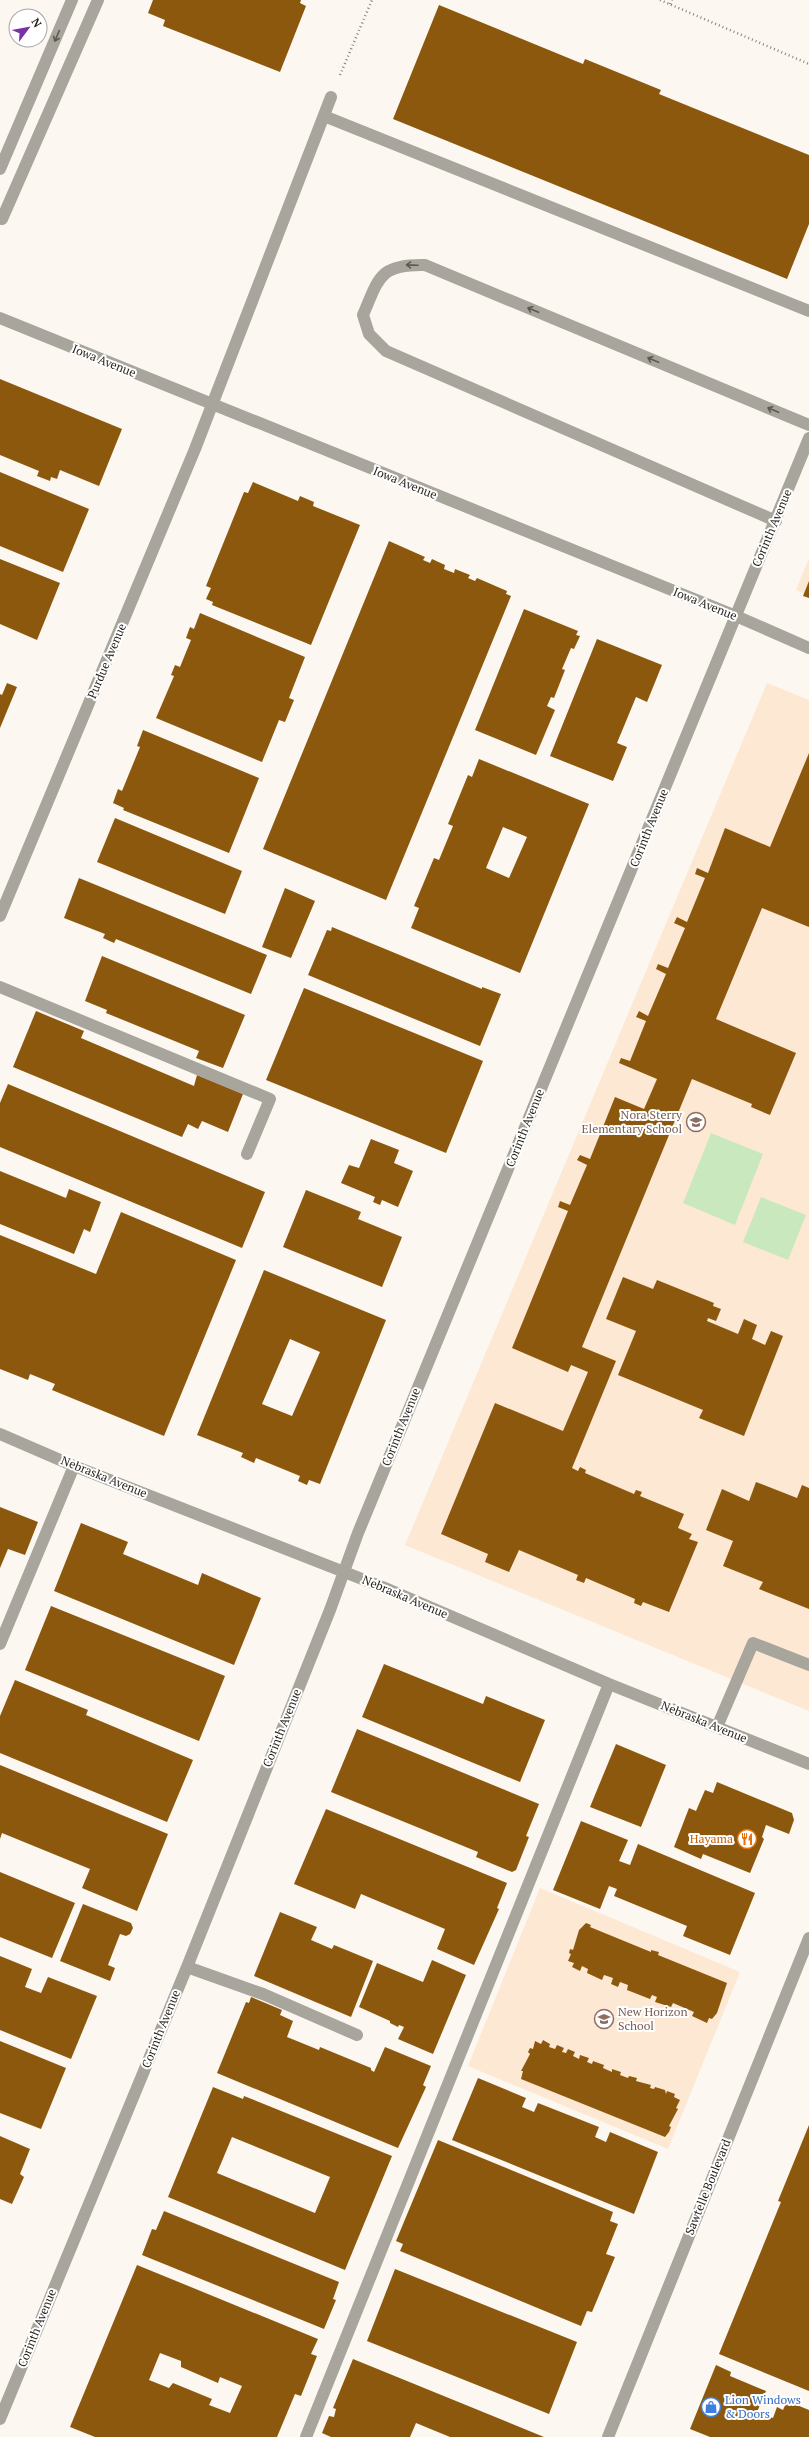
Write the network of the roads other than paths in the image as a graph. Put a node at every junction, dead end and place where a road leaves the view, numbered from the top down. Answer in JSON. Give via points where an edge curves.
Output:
{"nodes":[{"id":1,"x":72,"y":0,"type":"edge"},
{"id":2,"x":98,"y":0,"type":"edge"},
{"id":3,"x":331,"y":97,"type":"road end"},
{"id":4,"x":324,"y":116,"type":"junction"},
{"id":5,"x":0,"y":169,"type":"edge"},
{"id":6,"x":0,"y":218,"type":"edge"},
{"id":7,"x":809,"y":311,"type":"edge"},
{"id":8,"x":0,"y":318,"type":"edge"},
{"id":9,"x":213,"y":406,"type":"junction"},
{"id":10,"x":809,"y":425,"type":"edge"},
{"id":11,"x":809,"y":438,"type":"edge"},
{"id":12,"x":776,"y":521,"type":"junction"},
{"id":13,"x":736,"y":616,"type":"junction"},
{"id":14,"x":809,"y":648,"type":"edge"},
{"id":15,"x":0,"y":916,"type":"edge"},
{"id":16,"x":0,"y":987,"type":"edge"},
{"id":17,"x":247,"y":1154,"type":"dead end"},
{"id":18,"x":0,"y":1434,"type":"edge"},
{"id":19,"x":74,"y":1466,"type":"junction"},
{"id":20,"x":344,"y":1572,"type":"junction"},
{"id":21,"x":0,"y":1644,"type":"edge"},
{"id":22,"x":809,"y":1665,"type":"edge"},
{"id":23,"x":609,"y":1684,"type":"junction"},
{"id":24,"x":717,"y":1727,"type":"junction"},
{"id":25,"x":809,"y":1764,"type":"edge"},
{"id":26,"x":809,"y":1938,"type":"edge"},
{"id":27,"x":187,"y":1967,"type":"junction"},
{"id":28,"x":357,"y":2035,"type":"dead end"},
{"id":29,"x":0,"y":2419,"type":"edge"},
{"id":30,"x":306,"y":2437,"type":"edge"},
{"id":31,"x":608,"y":2437,"type":"edge"}],
"edges":[{"from":1,"to":5,"type":"street","one_way":true},
{"from":2,"to":6,"type":"street","via":[[2,219]]},
{"from":3,"to":4,"type":"street","name":"Purdue Avenue"},
{"from":4,"to":7,"type":"street"},
{"from":4,"to":9,"type":"street","name":"Purdue Avenue"},
{"from":8,"to":9,"type":"street","name":"Iowa Avenue"},
{"from":9,"to":13,"type":"street","name":"Iowa Avenue"},
{"from":9,"to":15,"type":"street","name":"Purdue Avenue"},
{"from":10,"to":12,"type":"street","one_way":true,"via":[[425,265],[403,265],[380,276],[363,315],[369,334],[386,351]]},
{"from":11,"to":12,"type":"street","name":"Corinth Avenue"},
{"from":12,"to":13,"type":"street","name":"Corinth Avenue"},
{"from":13,"to":14,"type":"street","name":"Iowa Avenue"},
{"from":13,"to":20,"type":"street","name":"Corinth Avenue"},
{"from":16,"to":17,"type":"street","via":[[270,1099]]},
{"from":18,"to":19,"type":"street","name":"Nebraska Avenue"},
{"from":19,"to":20,"type":"street","name":"Nebraska Avenue"},
{"from":19,"to":21,"type":"street"},
{"from":20,"to":23,"type":"street","name":"Nebraska Avenue"},
{"from":20,"to":27,"type":"street","name":"Corinth Avenue"},
{"from":22,"to":24,"type":"street","via":[[753,1643]]},
{"from":23,"to":24,"type":"street","name":"Nebraska Avenue"},
{"from":23,"to":30,"type":"street"},
{"from":24,"to":25,"type":"street","name":"Nebraska Avenue"},
{"from":26,"to":31,"type":"street","name":"Sawtelle Boulevard"},
{"from":27,"to":28,"type":"street","via":[[263,1994]]},
{"from":27,"to":29,"type":"street","name":"Corinth Avenue"}]}
